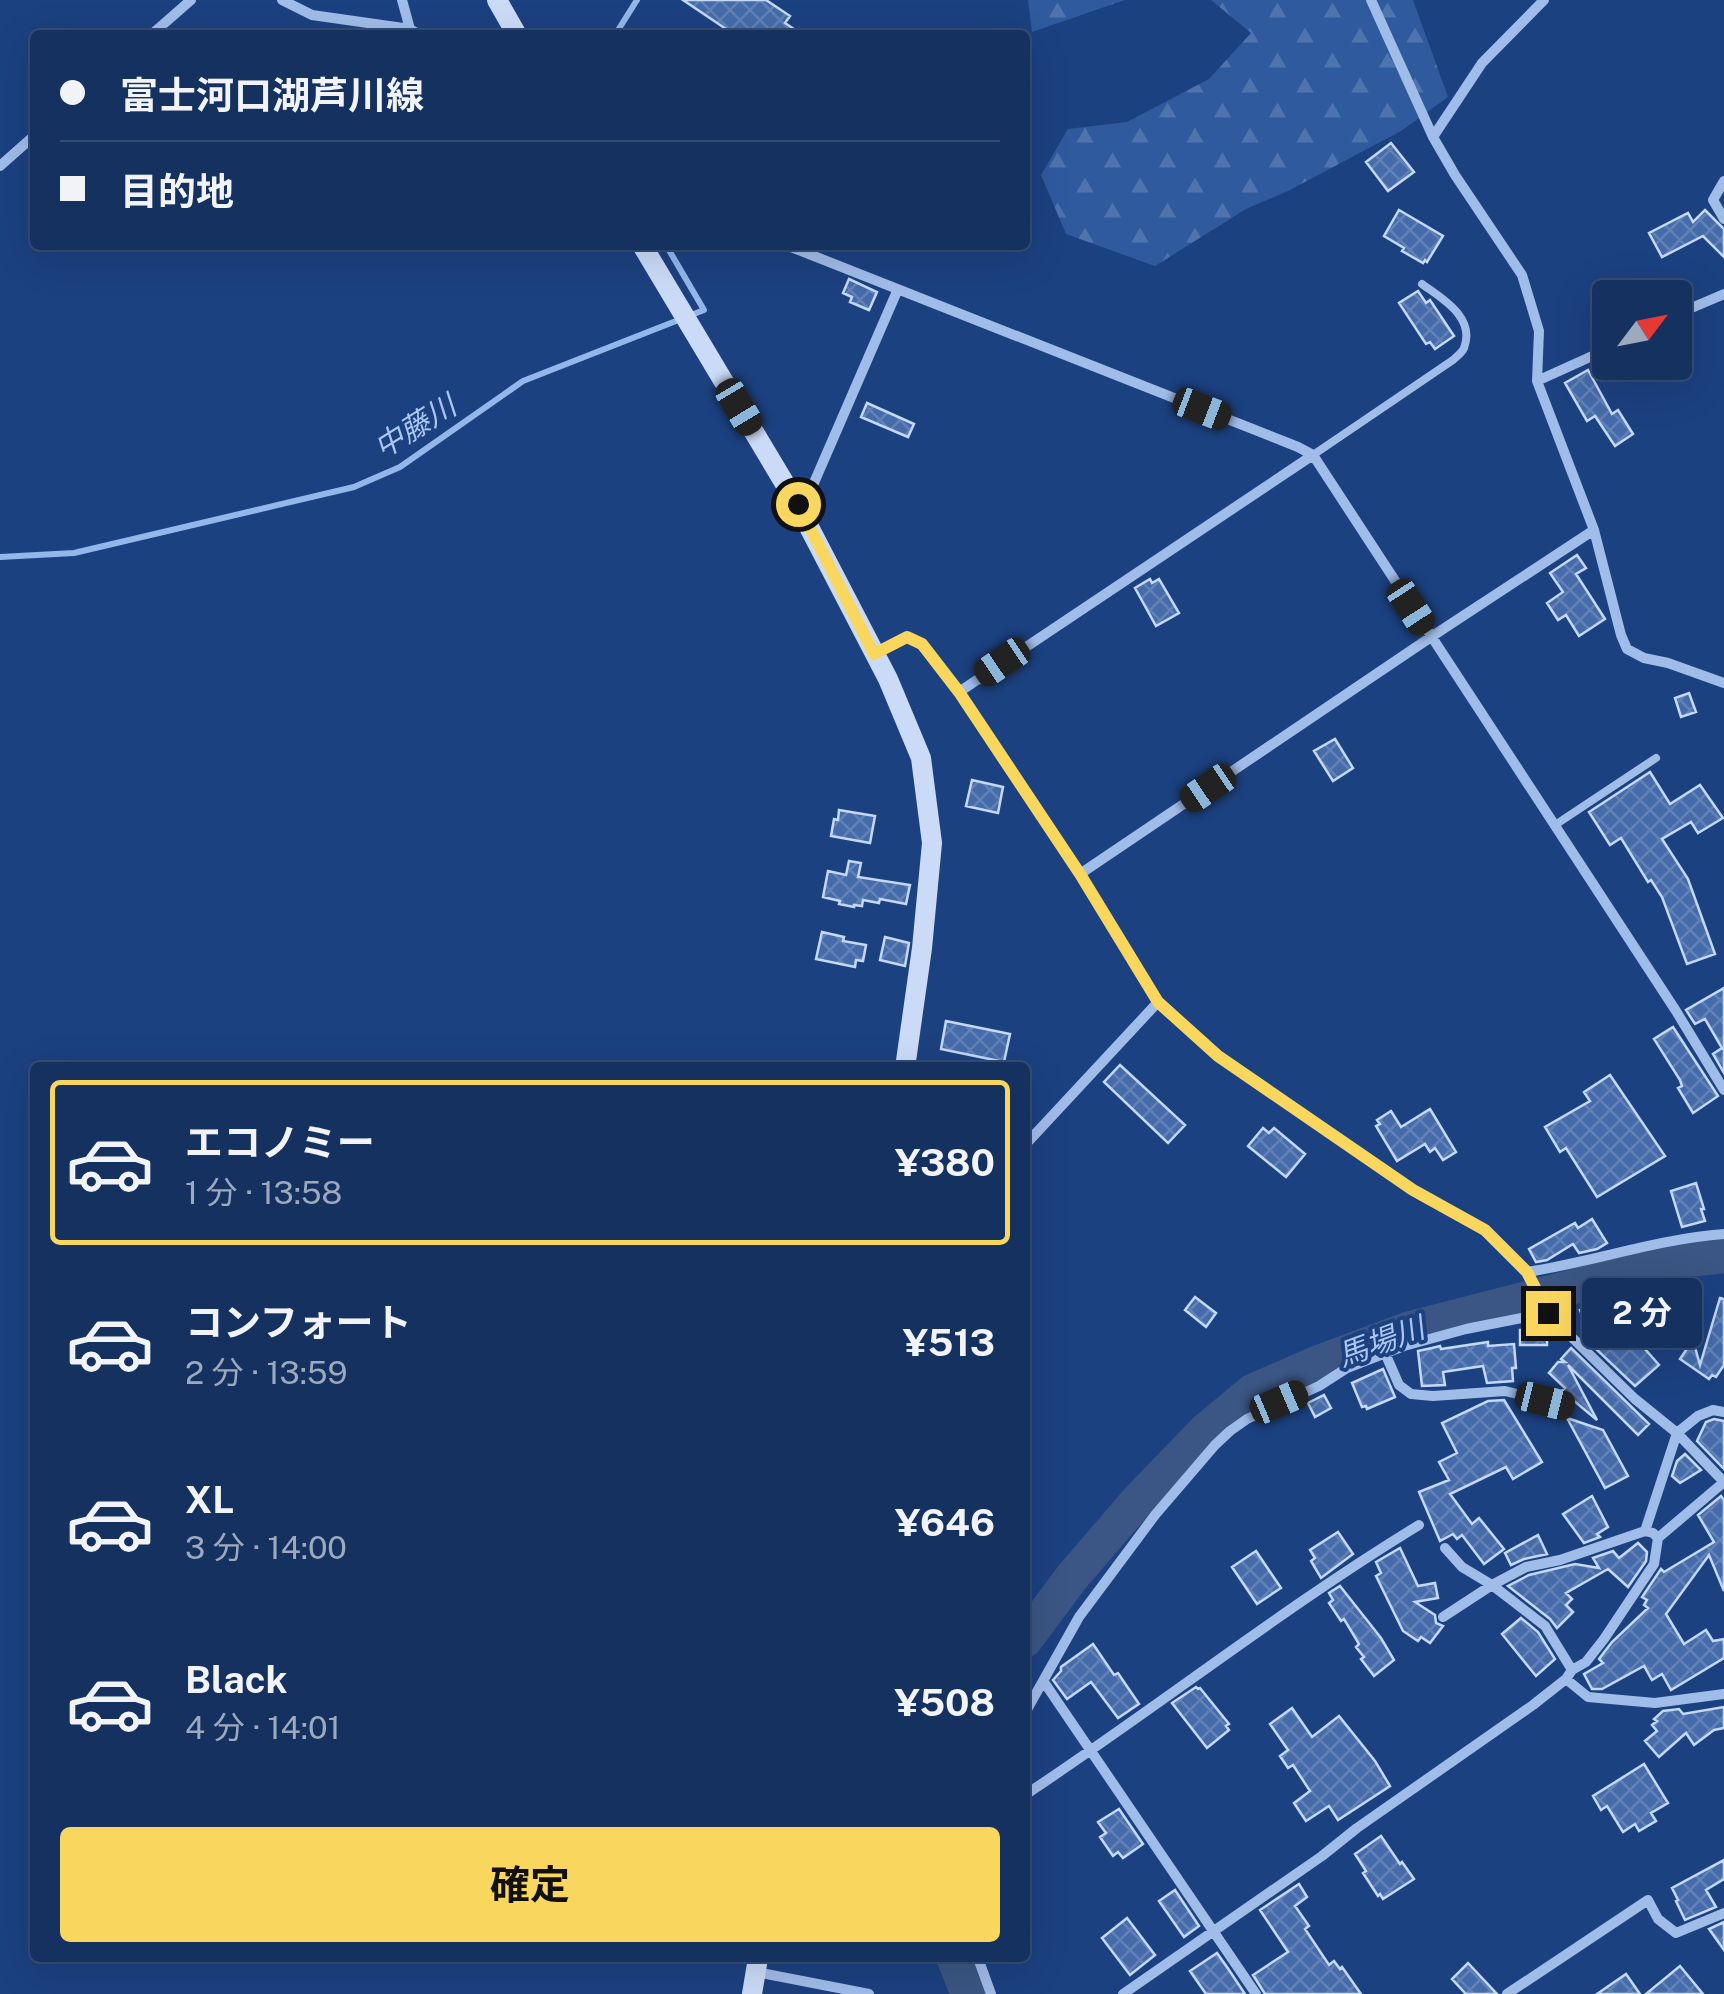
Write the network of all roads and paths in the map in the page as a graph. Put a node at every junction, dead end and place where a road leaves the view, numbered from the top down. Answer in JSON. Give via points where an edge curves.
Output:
{"nodes":[{"id":1,"x":191,"y":0,"type":"edge"},
{"id":2,"x":282,"y":0,"type":"edge"},
{"id":3,"x":402,"y":0,"type":"edge"},
{"id":4,"x":497,"y":0,"type":"edge"},
{"id":5,"x":1371,"y":0,"type":"edge"},
{"id":6,"x":1544,"y":0,"type":"edge"},
{"id":7,"x":156,"y":30,"type":"edge"},
{"id":8,"x":403,"y":30,"type":"edge"},
{"id":9,"x":413,"y":30,"type":"edge"},
{"id":10,"x":515,"y":30,"type":"edge"},
{"id":11,"x":1434,"y":136,"type":"junction"},
{"id":12,"x":30,"y":140,"type":"edge"},
{"id":13,"x":0,"y":166,"type":"edge"},
{"id":14,"x":1724,"y":181,"type":"edge"},
{"id":15,"x":1724,"y":219,"type":"edge"},
{"id":16,"x":645,"y":250,"type":"edge"},
{"id":17,"x":799,"y":250,"type":"edge"},
{"id":18,"x":1422,"y":284,"type":"dead end"},
{"id":19,"x":898,"y":289,"type":"junction"},
{"id":20,"x":1724,"y":294,"type":"edge"},
{"id":21,"x":1692,"y":308,"type":"edge"},
{"id":22,"x":1592,"y":356,"type":"edge"},
{"id":23,"x":1536,"y":381,"type":"junction"},
{"id":24,"x":1313,"y":455,"type":"junction"},
{"id":25,"x":798,"y":504,"type":"junction"},
{"id":26,"x":1594,"y":530,"type":"junction"},
{"id":27,"x":1431,"y":637,"type":"junction"},
{"id":28,"x":874,"y":654,"type":"junction"},
{"id":29,"x":1724,"y":682,"type":"edge"},
{"id":30,"x":959,"y":692,"type":"junction"},
{"id":31,"x":1656,"y":758,"type":"dead end"},
{"id":32,"x":1554,"y":825,"type":"junction"},
{"id":33,"x":1080,"y":874,"type":"junction"},
{"id":34,"x":1158,"y":1002,"type":"junction"},
{"id":35,"x":906,"y":1062,"type":"edge"},
{"id":36,"x":1724,"y":1090,"type":"edge"},
{"id":37,"x":1030,"y":1140,"type":"edge"},
{"id":38,"x":1724,"y":1234,"type":"edge"},
{"id":39,"x":1529,"y":1275,"type":"junction"},
{"id":40,"x":1548,"y":1313,"type":"junction"},
{"id":41,"x":1385,"y":1353,"type":"junction"},
{"id":42,"x":1566,"y":1406,"type":"dead end"},
{"id":43,"x":1724,"y":1412,"type":"edge"},
{"id":44,"x":1677,"y":1433,"type":"junction"},
{"id":45,"x":1418,"y":1525,"type":"dead end"},
{"id":46,"x":1644,"y":1531,"type":"junction"},
{"id":47,"x":1658,"y":1538,"type":"junction"},
{"id":48,"x":1445,"y":1548,"type":"dead end"},
{"id":49,"x":1492,"y":1586,"type":"junction"},
{"id":50,"x":1443,"y":1616,"type":"dead end"},
{"id":51,"x":1569,"y":1674,"type":"junction"},
{"id":52,"x":1044,"y":1682,"type":"junction"},
{"id":53,"x":1724,"y":1694,"type":"edge"},
{"id":54,"x":1030,"y":1704,"type":"edge"},
{"id":55,"x":1092,"y":1750,"type":"junction"},
{"id":56,"x":1030,"y":1791,"type":"edge"},
{"id":57,"x":1724,"y":1913,"type":"edge"},
{"id":58,"x":1214,"y":1931,"type":"junction"},
{"id":59,"x":979,"y":1962,"type":"edge"},
{"id":60,"x":757,"y":1965,"type":"edge"},
{"id":61,"x":752,"y":1994,"type":"edge"},
{"id":62,"x":869,"y":1994,"type":"edge"},
{"id":63,"x":991,"y":1994,"type":"edge"},
{"id":64,"x":1122,"y":1994,"type":"edge"},
{"id":65,"x":1256,"y":1994,"type":"edge"},
{"id":66,"x":1507,"y":1994,"type":"edge"}],
"edges":[{"from":1,"to":7,"type":"street"},
{"from":2,"to":8,"type":"street","via":[[312,14]]},
{"from":3,"to":9,"type":"street"},
{"from":4,"to":10,"type":"main road"},
{"from":5,"to":11,"type":"street"},
{"from":6,"to":11,"type":"street","via":[[1482,63]]},
{"from":11,"to":23,"type":"street","via":[[1522,275],[1540,331]]},
{"from":12,"to":13,"type":"street"},
{"from":14,"to":15,"type":"street","via":[[1712,200]]},
{"from":16,"to":25,"type":"main road"},
{"from":17,"to":19,"type":"street"},
{"from":18,"to":24,"type":"lane","via":[[1460,314],[1464,348]]},
{"from":19,"to":24,"type":"street"},
{"from":19,"to":25,"type":"street","via":[[810,492]]},
{"from":20,"to":21,"type":"street"},
{"from":22,"to":23,"type":"street"},
{"from":23,"to":26,"type":"street"},
{"from":24,"to":27,"type":"street"},
{"from":24,"to":30,"type":"street"},
{"from":25,"to":28,"type":"main road"},
{"from":26,"to":27,"type":"street"},
{"from":26,"to":29,"type":"street","via":[[1627,648]]},
{"from":27,"to":32,"type":"street"},
{"from":27,"to":33,"type":"street"},
{"from":28,"to":30,"type":"street","via":[[907,637],[922,644]]},
{"from":28,"to":35,"type":"main road","via":[[920,758],[932,843]]},
{"from":30,"to":33,"type":"street"},
{"from":31,"to":32,"type":"lane"},
{"from":32,"to":36,"type":"street"},
{"from":33,"to":34,"type":"street"},
{"from":34,"to":37,"type":"street"},
{"from":34,"to":39,"type":"street","via":[[1218,1056],[1413,1190],[1485,1230]]},
{"from":38,"to":39,"type":"street"},
{"from":39,"to":40,"type":"street"},
{"from":40,"to":41,"type":"street"},
{"from":40,"to":44,"type":"street"},
{"from":41,"to":42,"type":"street","via":[[1399,1385],[1411,1394],[1505,1391]]},
{"from":41,"to":52,"type":"street","via":[[1247,1419],[1215,1444],[1079,1617]]},
{"from":43,"to":44,"type":"street","via":[[1698,1416]]},
{"from":44,"to":46,"type":"street"},
{"from":44,"to":47,"type":"street","via":[[1724,1482]]},
{"from":45,"to":55,"type":"street"},
{"from":46,"to":47,"type":"street"},
{"from":46,"to":49,"type":"street","via":[[1526,1567]]},
{"from":47,"to":51,"type":"street","via":[[1654,1564],[1604,1639]]},
{"from":48,"to":49,"type":"street"},
{"from":49,"to":50,"type":"street"},
{"from":49,"to":51,"type":"street","via":[[1545,1626]]},
{"from":51,"to":53,"type":"street","via":[[1588,1697],[1655,1704]]},
{"from":51,"to":58,"type":"street"},
{"from":52,"to":54,"type":"street"},
{"from":52,"to":55,"type":"street"},
{"from":55,"to":56,"type":"street"},
{"from":55,"to":58,"type":"street"},
{"from":57,"to":66,"type":"street","via":[[1676,1934],[1648,1900]]},
{"from":58,"to":64,"type":"street"},
{"from":58,"to":65,"type":"street"},
{"from":59,"to":63,"type":"street"},
{"from":60,"to":61,"type":"main road"},
{"from":60,"to":62,"type":"street"}]}
